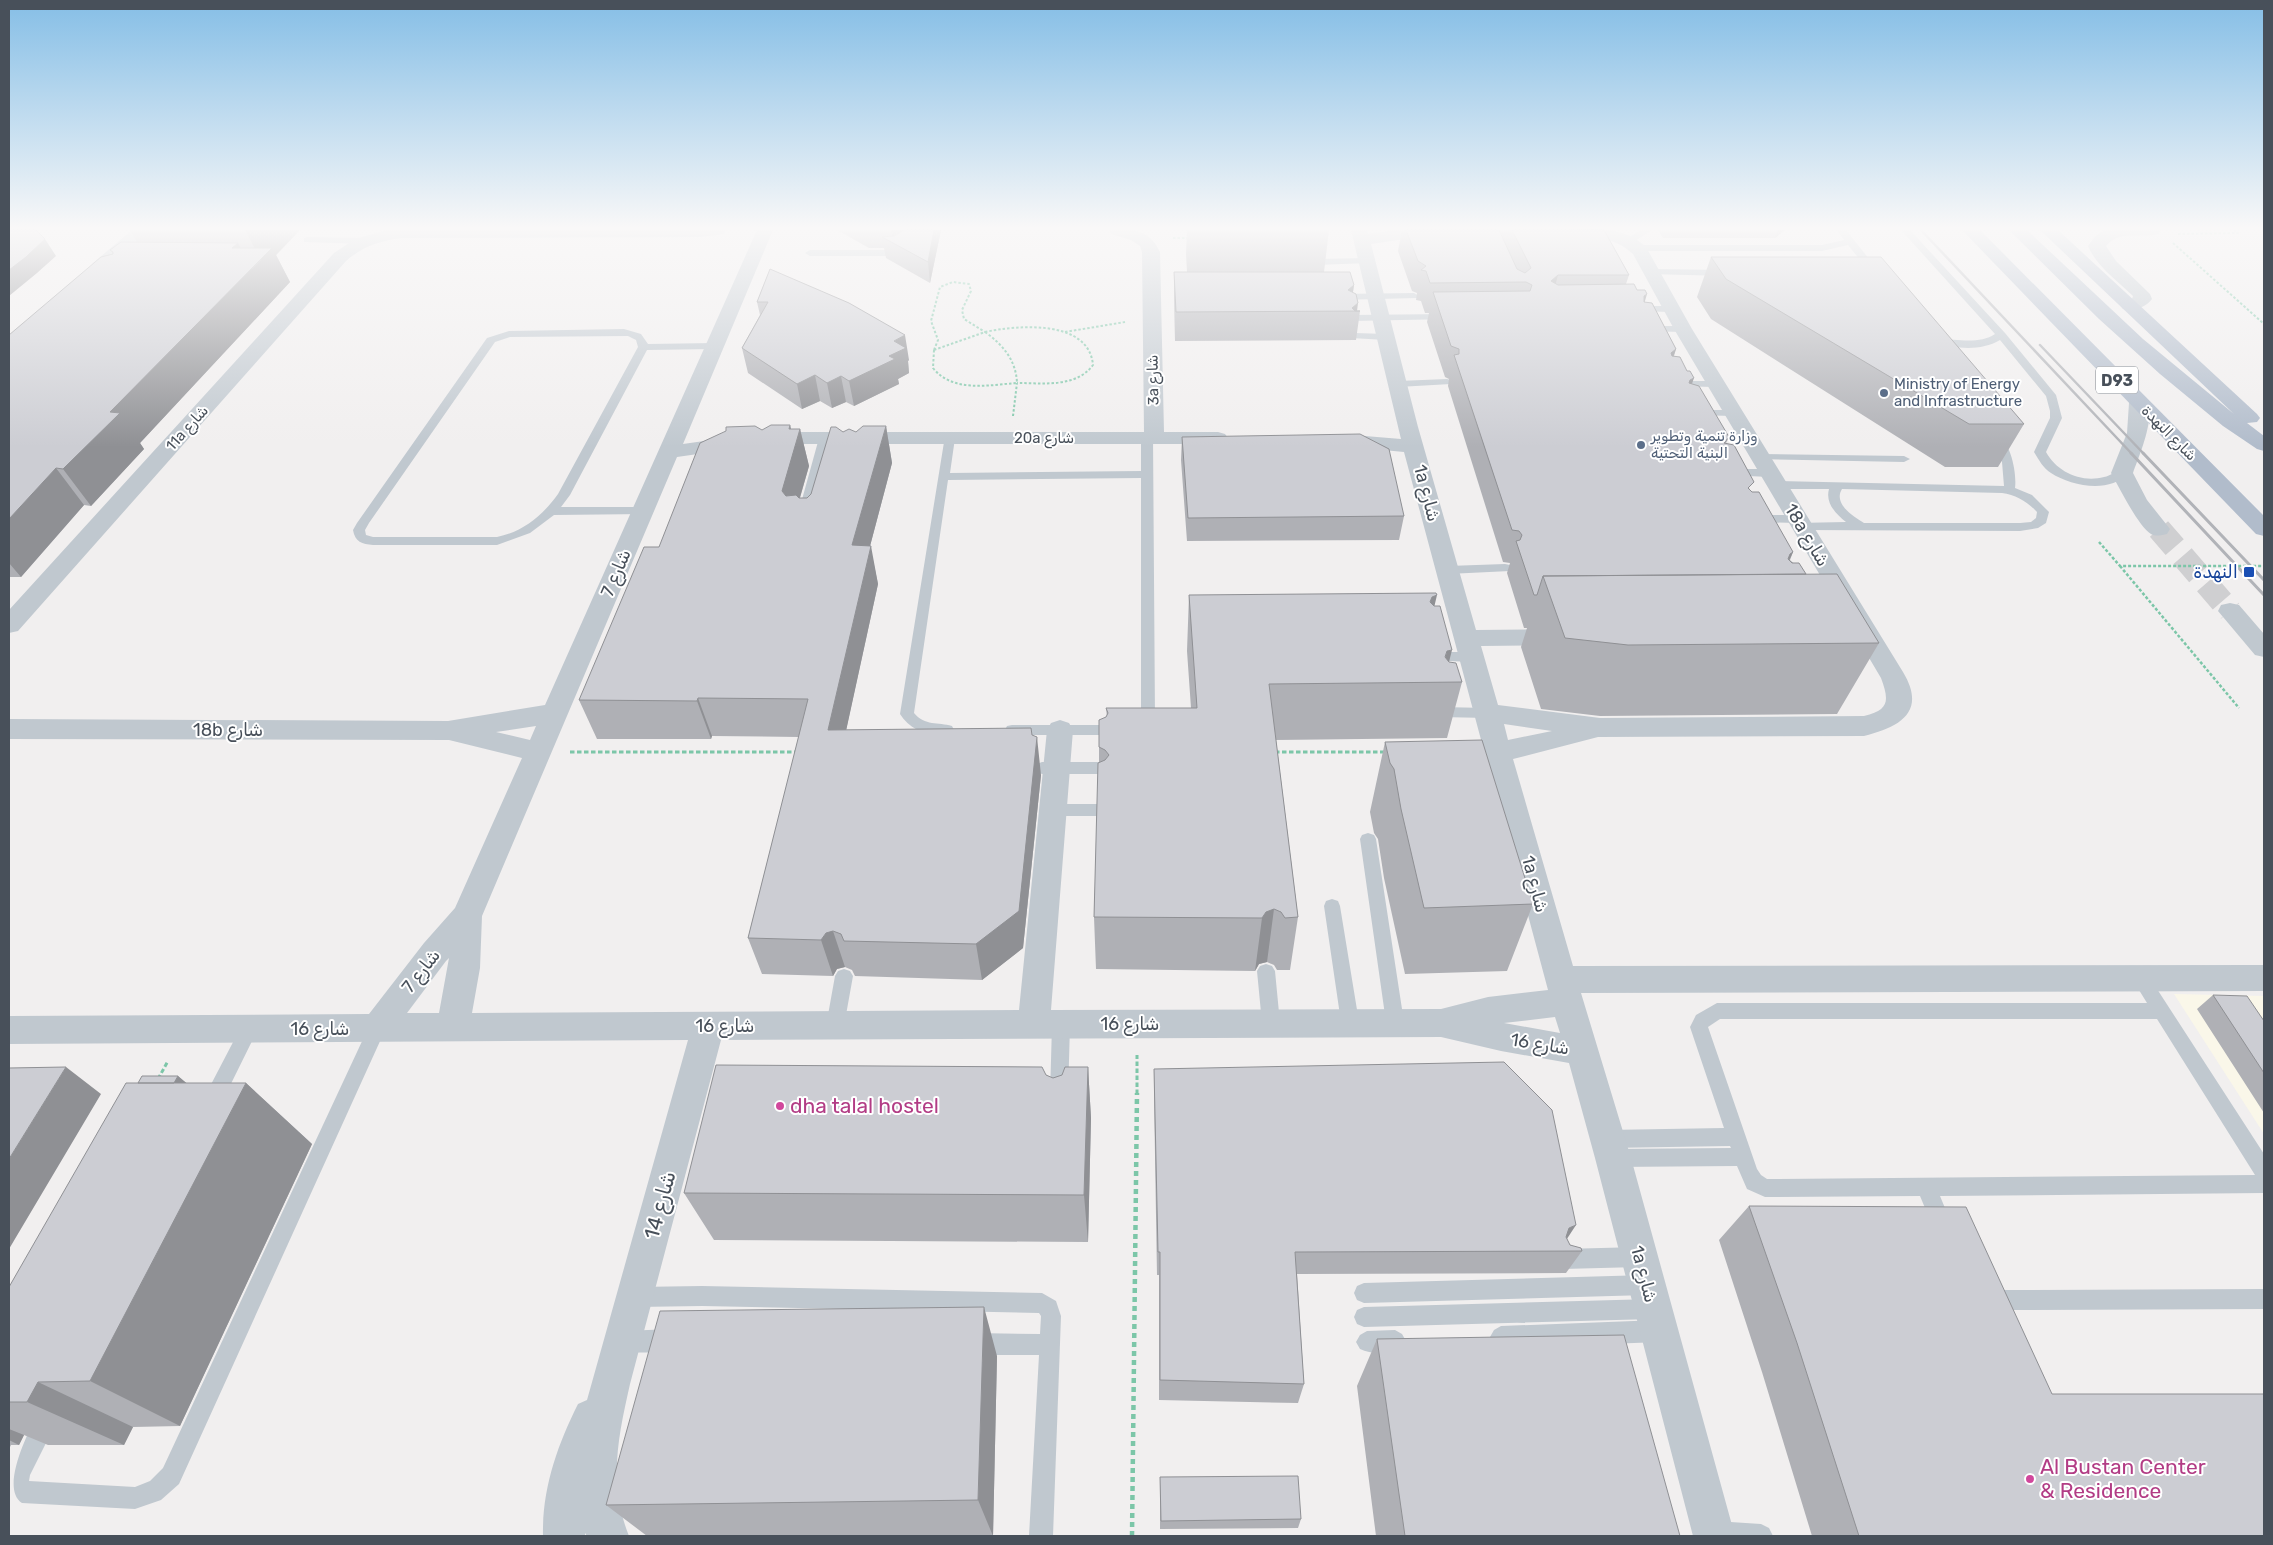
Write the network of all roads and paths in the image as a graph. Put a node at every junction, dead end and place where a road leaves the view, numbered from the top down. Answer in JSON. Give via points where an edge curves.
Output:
{"nodes":[{"id":1,"x":299,"y":302,"type":"edge"},
{"id":2,"x":725,"y":302,"type":"edge"},
{"id":3,"x":936,"y":302,"type":"edge"},
{"id":4,"x":967,"y":302,"type":"edge"},
{"id":5,"x":1151,"y":302,"type":"edge"},
{"id":6,"x":1342,"y":302,"type":"edge"},
{"id":7,"x":1376,"y":302,"type":"edge"},
{"id":8,"x":1404,"y":302,"type":"edge"},
{"id":9,"x":1668,"y":302,"type":"edge"},
{"id":10,"x":1971,"y":302,"type":"edge"},
{"id":11,"x":2040,"y":302,"type":"edge"},
{"id":12,"x":2094,"y":302,"type":"edge"},
{"id":13,"x":2126,"y":302,"type":"edge"},
{"id":14,"x":2139,"y":302,"type":"edge"},
{"id":15,"x":2240,"y":302,"type":"edge"},
{"id":16,"x":2129,"y":305,"type":"junction"},
{"id":17,"x":1672,"y":309,"type":"junction"},
{"id":18,"x":1628,"y":310,"type":"edge"},
{"id":19,"x":1380,"y":317,"type":"junction"},
{"id":20,"x":1462,"y":317,"type":"edge"},
{"id":21,"x":1351,"y":318,"type":"edge"},
{"id":22,"x":1152,"y":322,"type":"junction"},
{"id":23,"x":2264,"y":324,"type":"edge"},
{"id":24,"x":1640,"y":329,"type":"edge"},
{"id":25,"x":1683,"y":329,"type":"junction"},
{"id":26,"x":985,"y":332,"type":"junction"},
{"id":27,"x":1064,"y":332,"type":"junction"},
{"id":28,"x":2001,"y":335,"type":"junction"},
{"id":29,"x":1355,"y":336,"type":"edge"},
{"id":30,"x":1927,"y":338,"type":"edge"},
{"id":31,"x":714,"y":346,"type":"junction"},
{"id":32,"x":643,"y":347,"type":"junction"},
{"id":33,"x":934,"y":350,"type":"junction"},
{"id":34,"x":1445,"y":379,"type":"dead end"},
{"id":35,"x":1397,"y":382,"type":"junction"},
{"id":36,"x":1017,"y":383,"type":"junction"},
{"id":37,"x":1668,"y":384,"type":"edge"},
{"id":38,"x":1716,"y":384,"type":"junction"},
{"id":39,"x":2139,"y":403,"type":"junction"},
{"id":40,"x":1685,"y":412,"type":"edge"},
{"id":41,"x":1734,"y":413,"type":"junction"},
{"id":42,"x":680,"y":425,"type":"junction"},
{"id":43,"x":1990,"y":431,"type":"edge"},
{"id":44,"x":2264,"y":431,"type":"edge"},
{"id":45,"x":1150,"y":437,"type":"junction"},
{"id":46,"x":949,"y":438,"type":"junction"},
{"id":47,"x":1008,"y":438,"type":"junction"},
{"id":48,"x":1235,"y":438,"type":"edge"},
{"id":49,"x":774,"y":441,"type":"junction"},
{"id":50,"x":850,"y":442,"type":"junction"},
{"id":51,"x":2264,"y":445,"type":"edge"},
{"id":52,"x":668,"y":452,"type":"junction"},
{"id":53,"x":1901,"y":456,"type":"dead end"},
{"id":54,"x":1766,"y":466,"type":"junction"},
{"id":55,"x":1718,"y":473,"type":"edge"},
{"id":56,"x":2122,"y":473,"type":"junction"},
{"id":57,"x":1147,"y":474,"type":"junction"},
{"id":58,"x":944,"y":477,"type":"junction"},
{"id":59,"x":1839,"y":486,"type":"junction"},
{"id":60,"x":2009,"y":490,"type":"junction"},
{"id":61,"x":551,"y":511,"type":"junction"},
{"id":62,"x":642,"y":511,"type":"junction"},
{"id":63,"x":1742,"y":519,"type":"edge"},
{"id":64,"x":1799,"y":522,"type":"junction"},
{"id":65,"x":1861,"y":526,"type":"junction"},
{"id":66,"x":799,"y":529,"type":"edge"},
{"id":67,"x":2159,"y":529,"type":"tunnel mouth"},
{"id":68,"x":2264,"y":529,"type":"edge"},
{"id":69,"x":2099,"y":542,"type":"dead end"},
{"id":70,"x":2120,"y":566,"type":"junction"},
{"id":71,"x":2264,"y":566,"type":"edge"},
{"id":72,"x":1505,"y":568,"type":"dead end"},
{"id":73,"x":1448,"y":570,"type":"junction"},
{"id":74,"x":2230,"y":611,"type":"tunnel mouth"},
{"id":75,"x":9,"y":625,"type":"edge"},
{"id":76,"x":1840,"y":634,"type":"edge"},
{"id":77,"x":1868,"y":634,"type":"junction"},
{"id":78,"x":1588,"y":637,"type":"edge"},
{"id":79,"x":1470,"y":648,"type":"junction"},
{"id":80,"x":2264,"y":649,"type":"edge"},
{"id":81,"x":1426,"y":658,"type":"edge"},
{"id":82,"x":2239,"y":708,"type":"dead end"},
{"id":83,"x":1440,"y":712,"type":"edge"},
{"id":84,"x":556,"y":713,"type":"junction"},
{"id":85,"x":1488,"y":713,"type":"junction"},
{"id":86,"x":1600,"y":728,"type":"junction"},
{"id":87,"x":9,"y":730,"type":"edge"},
{"id":88,"x":959,"y":730,"type":"edge"},
{"id":89,"x":996,"y":730,"type":"edge"},
{"id":90,"x":1060,"y":730,"type":"junction"},
{"id":91,"x":448,"y":731,"type":"junction"},
{"id":92,"x":537,"y":752,"type":"junction"},
{"id":93,"x":1499,"y":752,"type":"junction"},
{"id":94,"x":1049,"y":768,"type":"junction"},
{"id":95,"x":1101,"y":768,"type":"edge"},
{"id":96,"x":1053,"y":810,"type":"junction"},
{"id":97,"x":1100,"y":810,"type":"edge"},
{"id":98,"x":1368,"y":839,"type":"dead end"},
{"id":99,"x":1332,"y":906,"type":"dead end"},
{"id":100,"x":468,"y":916,"type":"junction"},
{"id":101,"x":1266,"y":971,"type":"dead end"},
{"id":102,"x":844,"y":976,"type":"edge"},
{"id":103,"x":2140,"y":977,"type":"junction"},
{"id":104,"x":2264,"y":978,"type":"edge"},
{"id":105,"x":1564,"y":991,"type":"junction"},
{"id":106,"x":2161,"y":1011,"type":"junction"},
{"id":107,"x":1350,"y":1022,"type":"junction"},
{"id":108,"x":1394,"y":1022,"type":"junction"},
{"id":109,"x":1271,"y":1023,"type":"junction"},
{"id":110,"x":1441,"y":1023,"type":"junction"},
{"id":111,"x":1137,"y":1024,"type":"junction"},
{"id":112,"x":1047,"y":1025,"type":"junction"},
{"id":113,"x":708,"y":1026,"type":"junction"},
{"id":114,"x":835,"y":1026,"type":"junction"},
{"id":115,"x":453,"y":1027,"type":"junction"},
{"id":116,"x":377,"y":1028,"type":"junction"},
{"id":117,"x":249,"y":1029,"type":"junction"},
{"id":118,"x":9,"y":1030,"type":"edge"},
{"id":119,"x":186,"y":1030,"type":"junction"},
{"id":120,"x":1581,"y":1050,"type":"junction"},
{"id":121,"x":156,"y":1081,"type":"edge"},
{"id":122,"x":1059,"y":1111,"type":"edge"},
{"id":123,"x":203,"y":1120,"type":"edge"},
{"id":124,"x":1735,"y":1137,"type":"junction"},
{"id":125,"x":1610,"y":1148,"type":"junction"},
{"id":126,"x":1742,"y":1157,"type":"junction"},
{"id":127,"x":2264,"y":1171,"type":"edge"},
{"id":128,"x":2264,"y":1184,"type":"edge"},
{"id":129,"x":1926,"y":1187,"type":"junction"},
{"id":130,"x":1951,"y":1246,"type":"edge"},
{"id":131,"x":1639,"y":1257,"type":"junction"},
{"id":132,"x":1563,"y":1259,"type":"edge"},
{"id":133,"x":1975,"y":1287,"type":"edge"},
{"id":134,"x":1364,"y":1293,"type":"dead end"},
{"id":135,"x":636,"y":1297,"type":"junction"},
{"id":136,"x":2264,"y":1299,"type":"edge"},
{"id":137,"x":1653,"y":1308,"type":"junction"},
{"id":138,"x":1364,"y":1317,"type":"dead end"},
{"id":139,"x":1485,"y":1338,"type":"edge"},
{"id":140,"x":696,"y":1340,"type":"edge"},
{"id":141,"x":1416,"y":1340,"type":"edge"},
{"id":142,"x":624,"y":1342,"type":"junction"},
{"id":143,"x":1367,"y":1342,"type":"dead end"},
{"id":144,"x":951,"y":1343,"type":"edge"},
{"id":145,"x":1050,"y":1345,"type":"junction"},
{"id":146,"x":610,"y":1383,"type":"junction"},
{"id":147,"x":56,"y":1402,"type":"edge"},
{"id":148,"x":1714,"y":1535,"type":"edge"},
{"id":149,"x":564,"y":1536,"type":"edge"},
{"id":150,"x":608,"y":1536,"type":"edge"},
{"id":151,"x":1041,"y":1536,"type":"edge"},
{"id":152,"x":1132,"y":1536,"type":"edge"},
{"id":153,"x":1761,"y":1536,"type":"edge"}],
"edges":[{"from":1,"to":75,"type":"street","name":"11a شارع"},
{"from":2,"to":31,"type":"street","name":"شارع 7"},
{"from":3,"to":33,"type":"path","via":[[932,324],[938,340]]},
{"from":4,"to":26,"type":"path","via":[[962,315],[968,323]]},
{"from":5,"to":22,"type":"street","name":"3a شارع"},
{"from":6,"to":19,"type":"lane"},
{"from":7,"to":19,"type":"street","name":"1a شارع"},
{"from":8,"to":19,"type":"lane"},
{"from":9,"to":17,"type":"street","name":"18a شارع"},
{"from":10,"to":28,"type":"lane"},
{"from":11,"to":39,"type":"main road","name":"شارع النهدة","number":"D93"},
{"from":12,"to":51,"type":"main road","via":[[2210,407]]},
{"from":13,"to":16,"type":"main road"},
{"from":14,"to":16,"type":"street"},
{"from":15,"to":23,"type":"path"},
{"from":16,"to":44,"type":"main road"},
{"from":17,"to":18,"type":"lane"},
{"from":17,"to":25,"type":"street","name":"18a شارع"},
{"from":19,"to":20,"type":"lane"},
{"from":19,"to":21,"type":"lane"},
{"from":19,"to":29,"type":"lane"},
{"from":19,"to":35,"type":"street","name":"1a شارع"},
{"from":22,"to":27,"type":"path","via":[[1122,322]]},
{"from":22,"to":45,"type":"street","name":"3a شارع"},
{"from":24,"to":25,"type":"lane"},
{"from":25,"to":38,"type":"street","name":"18a شارع"},
{"from":26,"to":27,"type":"path","via":[[1022,325]]},
{"from":26,"to":33,"type":"path"},
{"from":26,"to":36,"type":"path","via":[[1010,354]]},
{"from":27,"to":36,"type":"path","via":[[1090,350],[1093,365],[1089,372],[1068,381]]},
{"from":28,"to":30,"type":"lane","via":[[1994,341],[1968,345]]},
{"from":28,"to":56,"type":"lane","via":[[2046,387],[2055,403],[2056,418],[2040,452],[2043,460],[2054,470],[2073,479],[2092,483],[2108,482]]},
{"from":31,"to":32,"type":"lane"},
{"from":31,"to":42,"type":"street","name":"شارع 7"},
{"from":32,"to":61,"type":"lane","via":[[564,495]]},
{"from":32,"to":61,"type":"lane","via":[[640,337],[624,332],[509,334],[491,340],[359,530],[364,540],[373,541],[497,541],[520,534]]},
{"from":33,"to":36,"type":"path","via":[[933,368],[946,379],[970,385]]},
{"from":34,"to":35,"type":"lane"},
{"from":35,"to":73,"type":"street","name":"1a شارع"},
{"from":36,"to":47,"type":"path"},
{"from":37,"to":38,"type":"lane"},
{"from":38,"to":41,"type":"street","name":"18a شارع"},
{"from":39,"to":56,"type":"street","via":[[2137,433]]},
{"from":39,"to":68,"type":"main road","name":"شارع النهدة","number":"D93"},
{"from":40,"to":41,"type":"lane"},
{"from":41,"to":54,"type":"street","name":"18a شارع"},
{"from":42,"to":49,"type":"street","name":"20a شارع"},
{"from":42,"to":52,"type":"street","name":"شارع 7"},
{"from":43,"to":60,"type":"lane","via":[[2009,462]]},
{"from":45,"to":47,"type":"street","name":"20a شارع"},
{"from":45,"to":48,"type":"street","name":"20a شارع"},
{"from":45,"to":57,"type":"lane"},
{"from":46,"to":47,"type":"street","name":"20a شارع"},
{"from":46,"to":50,"type":"street","name":"20a شارع"},
{"from":46,"to":58,"type":"lane"},
{"from":49,"to":50,"type":"street","name":"20a شارع"},
{"from":49,"to":52,"type":"street","name":"20a شارع"},
{"from":50,"to":66,"type":"lane"},
{"from":52,"to":62,"type":"street","name":"شارع 7"},
{"from":53,"to":54,"type":"lane"},
{"from":54,"to":55,"type":"lane"},
{"from":54,"to":59,"type":"lane"},
{"from":54,"to":64,"type":"street","name":"18a شارع"},
{"from":56,"to":67,"type":"street","via":[[2137,502]]},
{"from":57,"to":58,"type":"lane"},
{"from":57,"to":90,"type":"lane","via":[[1147,722],[1131,730]]},
{"from":58,"to":88,"type":"lane","via":[[907,714],[921,728]]},
{"from":59,"to":60,"type":"lane"},
{"from":59,"to":65,"type":"lane","via":[[1834,491],[1836,505]]},
{"from":60,"to":65,"type":"lane","via":[[2037,503],[2043,512],[2042,520],[2034,525],[2020,526]]},
{"from":61,"to":62,"type":"lane"},
{"from":62,"to":84,"type":"street","name":"شارع 7"},
{"from":63,"to":64,"type":"lane"},
{"from":64,"to":65,"type":"lane"},
{"from":64,"to":77,"type":"street","name":"18a شارع","via":[[1833,592]]},
{"from":69,"to":70,"type":"path","bridge":true},
{"from":70,"to":71,"type":"path","bridge":true},
{"from":70,"to":82,"type":"path"},
{"from":72,"to":73,"type":"lane"},
{"from":73,"to":79,"type":"street","name":"1a شارع"},
{"from":74,"to":80,"type":"street"},
{"from":76,"to":77,"type":"street"},
{"from":77,"to":86,"type":"street","name":"18a شارع","via":[[1900,692],[1900,704],[1894,715],[1881,722],[1864,726]]},
{"from":78,"to":79,"type":"street"},
{"from":79,"to":81,"type":"lane"},
{"from":79,"to":85,"type":"street","name":"1a شارع"},
{"from":83,"to":85,"type":"lane"},
{"from":84,"to":91,"type":"street","name":"18b شارع"},
{"from":84,"to":92,"type":"street","name":"شارع 7"},
{"from":85,"to":86,"type":"street","name":"18a شارع"},
{"from":85,"to":93,"type":"street","name":"1a شارع"},
{"from":86,"to":93,"type":"street","name":"18a شارع"},
{"from":87,"to":91,"type":"street","name":"18b شارع"},
{"from":89,"to":90,"type":"lane"},
{"from":90,"to":94,"type":"street"},
{"from":91,"to":92,"type":"street","name":"18b شارع"},
{"from":92,"to":100,"type":"street","name":"شارع 7"},
{"from":93,"to":105,"type":"street","name":"1a شارع","via":[[1503,797]]},
{"from":94,"to":95,"type":"lane"},
{"from":94,"to":96,"type":"street"},
{"from":96,"to":97,"type":"lane"},
{"from":96,"to":112,"type":"street"},
{"from":98,"to":108,"type":"lane"},
{"from":99,"to":107,"type":"lane"},
{"from":100,"to":115,"type":"street","name":"شارع 7","via":[[464,968]]},
{"from":100,"to":116,"type":"street","name":"شارع 7","via":[[435,952]]},
{"from":101,"to":109,"type":"lane"},
{"from":102,"to":114,"type":"lane"},
{"from":103,"to":104,"type":"street","name":"شارع 16"},
{"from":103,"to":105,"type":"street","name":"شارع 16"},
{"from":103,"to":106,"type":"lane"},
{"from":105,"to":110,"type":"street","name":"شارع 16"},
{"from":105,"to":120,"type":"street","name":"1a شارع"},
{"from":106,"to":124,"type":"lane","via":[[1716,1011],[1702,1020],[1699,1027]]},
{"from":106,"to":127,"type":"lane"},
{"from":107,"to":108,"type":"street","name":"شارع 16"},
{"from":107,"to":109,"type":"street","name":"شارع 16"},
{"from":108,"to":110,"type":"street","name":"شارع 16"},
{"from":109,"to":111,"type":"street","name":"شارع 16"},
{"from":110,"to":120,"type":"street","name":"شارع 16"},
{"from":111,"to":112,"type":"street","name":"شارع 16"},
{"from":111,"to":152,"type":"path"},
{"from":112,"to":114,"type":"street","name":"شارع 16"},
{"from":112,"to":122,"type":"lane"},
{"from":113,"to":114,"type":"street","name":"شارع 16"},
{"from":113,"to":115,"type":"street","name":"شارع 16"},
{"from":113,"to":135,"type":"street","name":"شارع 14"},
{"from":115,"to":116,"type":"street","name":"شارع 16"},
{"from":116,"to":117,"type":"street","name":"شارع 16"},
{"from":116,"to":147,"type":"lane","via":[[168,1482],[158,1491],[135,1498],[22,1492],[18,1488],[19,1472]]},
{"from":117,"to":119,"type":"street","name":"شارع 16"},
{"from":117,"to":123,"type":"lane"},
{"from":118,"to":119,"type":"street","name":"شارع 16"},
{"from":119,"to":121,"type":"path"},
{"from":120,"to":125,"type":"street","name":"1a شارع"},
{"from":124,"to":125,"type":"lane"},
{"from":124,"to":126,"type":"lane"},
{"from":125,"to":126,"type":"lane"},
{"from":125,"to":131,"type":"street","name":"1a شارع"},
{"from":126,"to":129,"type":"lane","via":[[1751,1178],[1765,1188]]},
{"from":128,"to":129,"type":"lane"},
{"from":129,"to":130,"type":"lane"},
{"from":131,"to":132,"type":"lane"},
{"from":131,"to":137,"type":"street","name":"1a شارع"},
{"from":133,"to":136,"type":"lane","via":[[1991,1297],[2004,1300]]},
{"from":134,"to":137,"type":"lane"},
{"from":135,"to":142,"type":"street","name":"شارع 14"},
{"from":135,"to":145,"type":"lane","via":[[1036,1302],[1049,1308]]},
{"from":137,"to":138,"type":"lane"},
{"from":137,"to":139,"type":"lane"},
{"from":137,"to":148,"type":"street","name":"1a شارع"},
{"from":140,"to":142,"type":"lane"},
{"from":141,"to":143,"type":"lane"},
{"from":142,"to":146,"type":"street","name":"شارع 14"},
{"from":144,"to":145,"type":"lane"},
{"from":145,"to":151,"type":"lane"},
{"from":146,"to":149,"type":"street","name":"شارع 14","via":[[584,1433],[568,1480]]},
{"from":146,"to":150,"type":"street","name":"شارع 14","via":[[598,1438],[595,1476],[598,1508]]},
{"from":148,"to":153,"type":"lane"}]}
